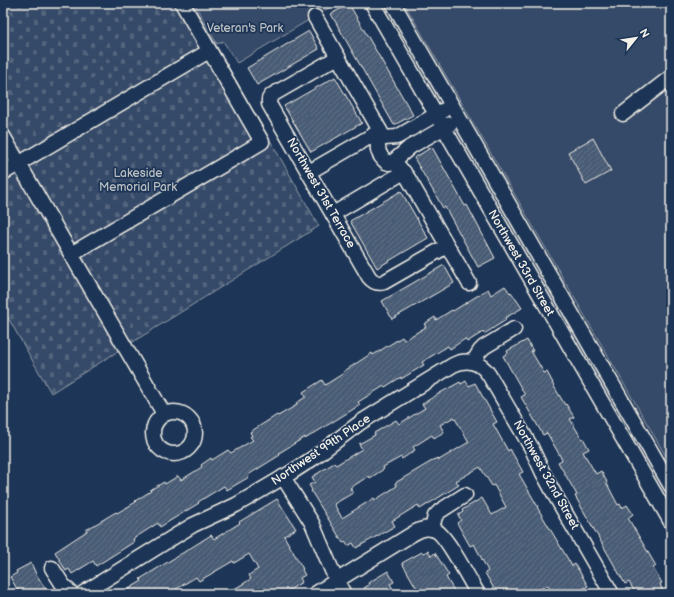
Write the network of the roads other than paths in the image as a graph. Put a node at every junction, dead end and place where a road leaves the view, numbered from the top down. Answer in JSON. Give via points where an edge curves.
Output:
{"nodes":[{"id":1,"x":182,"y":3,"type":"edge"},
{"id":2,"x":372,"y":3,"type":"edge"},
{"id":3,"x":393,"y":3,"type":"edge"},
{"id":4,"x":315,"y":17,"type":"dead end"},
{"id":5,"x":210,"y":51,"type":"junction"},
{"id":6,"x":338,"y":57,"type":"junction"},
{"id":7,"x":671,"y":77,"type":"edge"},
{"id":8,"x":452,"y":106,"type":"junction"},
{"id":9,"x":623,"y":114,"type":"dead end"},
{"id":10,"x":436,"y":115,"type":"junction"},
{"id":11,"x":459,"y":119,"type":"junction"},
{"id":12,"x":444,"y":128,"type":"junction"},
{"id":13,"x":3,"y":136,"type":"edge"},
{"id":14,"x":386,"y":136,"type":"junction"},
{"id":15,"x":398,"y":157,"type":"junction"},
{"id":16,"x":19,"y":163,"type":"junction"},
{"id":17,"x":309,"y":172,"type":"junction"},
{"id":18,"x":404,"y":172,"type":"junction"},
{"id":19,"x":3,"y":173,"type":"edge"},
{"id":20,"x":333,"y":214,"type":"junction"},
{"id":21,"x":447,"y":246,"type":"junction"},
{"id":22,"x":71,"y":254,"type":"junction"},
{"id":23,"x":469,"y":283,"type":"dead end"},
{"id":24,"x":514,"y":329,"type":"dead end"},
{"id":25,"x":473,"y":362,"type":"junction"},
{"id":26,"x":164,"y":414,"type":"dead end"},
{"id":27,"x":283,"y":477,"type":"junction"},
{"id":28,"x":671,"y":486,"type":"edge"},
{"id":29,"x":466,"y":495,"type":"dead end"},
{"id":30,"x":671,"y":522,"type":"edge"},
{"id":31,"x":432,"y":529,"type":"junction"},
{"id":32,"x":52,"y":568,"type":"dead end"},
{"id":33,"x":336,"y":580,"type":"junction"},
{"id":34,"x":72,"y":594,"type":"edge"},
{"id":35,"x":82,"y":594,"type":"edge"},
{"id":36,"x":315,"y":594,"type":"edge"},
{"id":37,"x":344,"y":594,"type":"edge"},
{"id":38,"x":478,"y":594,"type":"edge"},
{"id":39,"x":612,"y":594,"type":"edge"}],
"edges":[{"from":1,"to":5,"type":"street"},
{"from":2,"to":10,"type":"street","name":"Northwest 33rd Street"},
{"from":3,"to":8,"type":"street","name":"Northwest 33rd Street"},
{"from":4,"to":6,"type":"street"},
{"from":5,"to":16,"type":"street"},
{"from":5,"to":22,"type":"street","via":[[262,142]]},
{"from":6,"to":14,"type":"street"},
{"from":6,"to":17,"type":"street","name":"Northwest 31st Terrace","via":[[269,99]]},
{"from":7,"to":9,"type":"street"},
{"from":8,"to":10,"type":"street"},
{"from":8,"to":11,"type":"street","name":"Northwest 33rd Street"},
{"from":10,"to":12,"type":"street","name":"Northwest 33rd Street"},
{"from":10,"to":14,"type":"street","via":[[401,135]]},
{"from":11,"to":12,"type":"street"},
{"from":11,"to":28,"type":"street","name":"Northwest 33rd Street"},
{"from":12,"to":15,"type":"street","via":[[410,147]]},
{"from":12,"to":30,"type":"street","name":"Northwest 33rd Street"},
{"from":13,"to":16,"type":"street"},
{"from":14,"to":15,"type":"street"},
{"from":14,"to":15,"type":"street","via":[[378,143],[379,154],[389,163]]},
{"from":14,"to":17,"type":"street"},
{"from":15,"to":18,"type":"street"},
{"from":16,"to":19,"type":"street"},
{"from":16,"to":22,"type":"street"},
{"from":17,"to":20,"type":"street","name":"Northwest 31st Terrace"},
{"from":18,"to":20,"type":"street"},
{"from":18,"to":21,"type":"street"},
{"from":20,"to":21,"type":"street","name":"Northwest 31st Terrace","via":[[369,277],[375,283],[384,282]]},
{"from":21,"to":23,"type":"street"},
{"from":22,"to":26,"type":"street"},
{"from":24,"to":25,"type":"street","via":[[484,347]]},
{"from":25,"to":27,"type":"street","name":"Northwest 99th Place","via":[[459,362],[453,365],[361,422],[312,459]]},
{"from":25,"to":39,"type":"street","name":"Northwest 32nd Street","via":[[482,366],[489,375]]},
{"from":27,"to":33,"type":"street","via":[[312,524]]},
{"from":27,"to":35,"type":"street","name":"Northwest 99th Place","via":[[187,529]]},
{"from":29,"to":31,"type":"street","via":[[440,511],[435,516]]},
{"from":31,"to":33,"type":"street","via":[[415,532]]},
{"from":31,"to":38,"type":"street","via":[[445,539]]},
{"from":32,"to":34,"type":"street"},
{"from":33,"to":36,"type":"street"},
{"from":33,"to":37,"type":"street"}]}
